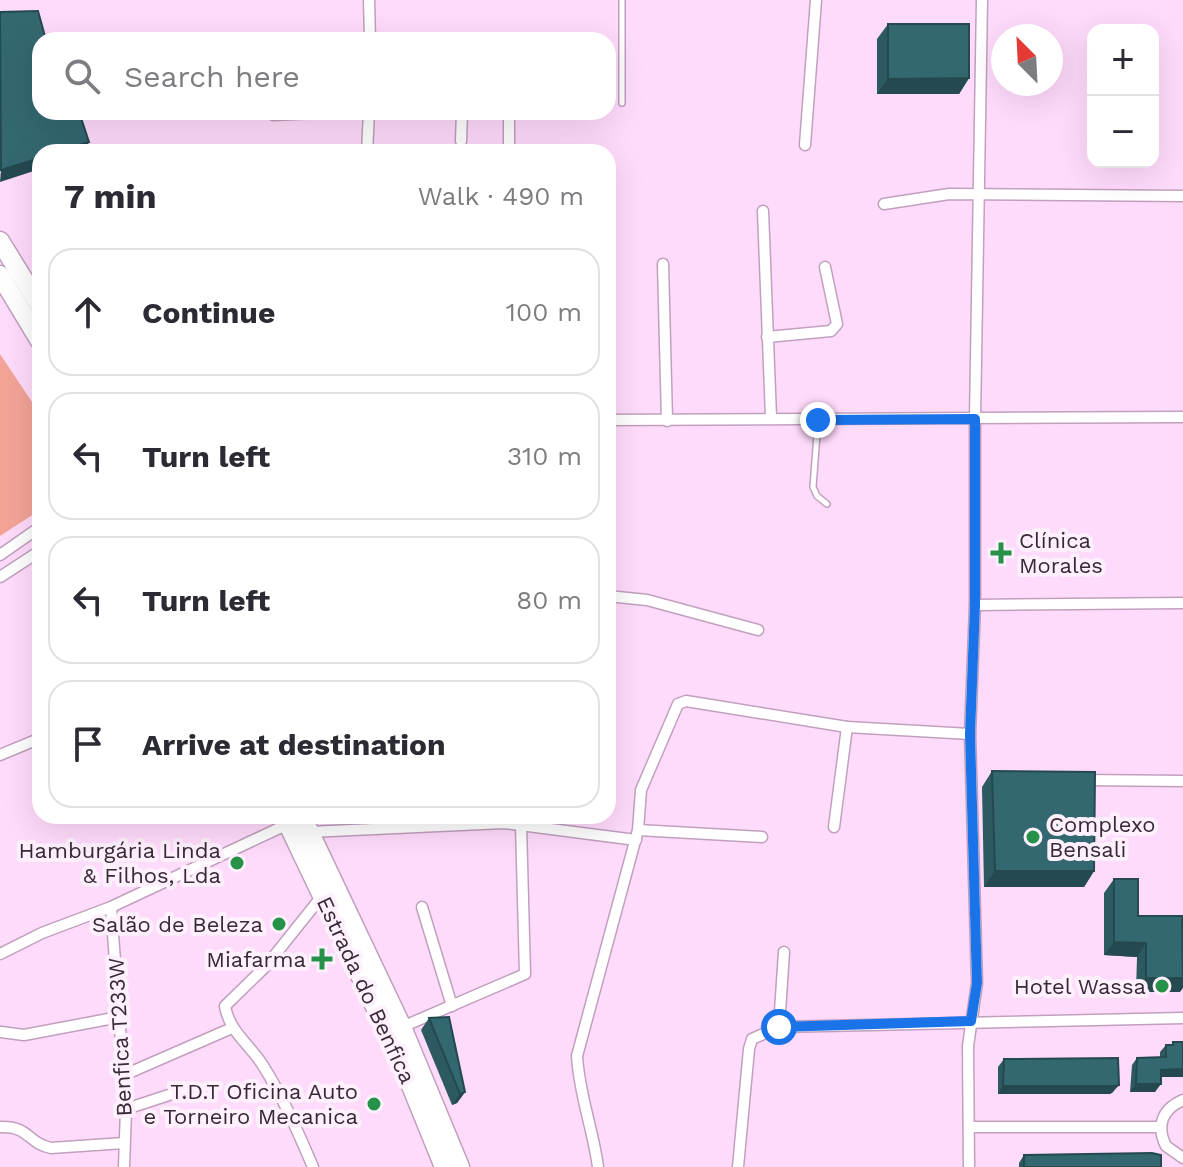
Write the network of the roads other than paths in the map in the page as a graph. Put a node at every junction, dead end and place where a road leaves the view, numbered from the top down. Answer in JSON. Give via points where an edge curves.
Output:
{"nodes":[{"id":1,"x":369,"y":0,"type":"edge"},
{"id":2,"x":622,"y":0,"type":"edge"},
{"id":3,"x":816,"y":0,"type":"edge"},
{"id":4,"x":982,"y":0,"type":"edge"},
{"id":5,"x":370,"y":32,"type":"edge"},
{"id":6,"x":622,"y":103,"type":"dead end"},
{"id":7,"x":369,"y":120,"type":"edge"},
{"id":8,"x":462,"y":120,"type":"edge"},
{"id":9,"x":509,"y":120,"type":"edge"},
{"id":10,"x":461,"y":141,"type":"dead end"},
{"id":11,"x":509,"y":143,"type":"dead end"},
{"id":12,"x":367,"y":144,"type":"edge"},
{"id":13,"x":805,"y":145,"type":"dead end"},
{"id":14,"x":979,"y":194,"type":"junction"},
{"id":15,"x":1183,"y":196,"type":"edge"},
{"id":16,"x":884,"y":204,"type":"dead end"},
{"id":17,"x":763,"y":211,"type":"dead end"},
{"id":18,"x":0,"y":241,"type":"edge"},
{"id":19,"x":663,"y":264,"type":"dead end"},
{"id":20,"x":825,"y":267,"type":"dead end"},
{"id":21,"x":0,"y":275,"type":"edge"},
{"id":22,"x":32,"y":293,"type":"edge"},
{"id":23,"x":32,"y":328,"type":"edge"},
{"id":24,"x":767,"y":337,"type":"junction"},
{"id":25,"x":771,"y":417,"type":"junction"},
{"id":26,"x":1183,"y":417,"type":"edge"},
{"id":27,"x":975,"y":419,"type":"junction"},
{"id":28,"x":616,"y":420,"type":"edge"},
{"id":29,"x":818,"y":420,"type":"junction"},
{"id":30,"x":667,"y":421,"type":"junction"},
{"id":31,"x":827,"y":504,"type":"dead end"},
{"id":32,"x":32,"y":533,"type":"edge"},
{"id":33,"x":0,"y":555,"type":"edge"},
{"id":34,"x":32,"y":556,"type":"edge"},
{"id":35,"x":0,"y":577,"type":"edge"},
{"id":36,"x":616,"y":597,"type":"edge"},
{"id":37,"x":1183,"y":603,"type":"edge"},
{"id":38,"x":975,"y":605,"type":"junction"},
{"id":39,"x":758,"y":630,"type":"dead end"},
{"id":40,"x":847,"y":727,"type":"junction"},
{"id":41,"x":970,"y":734,"type":"junction"},
{"id":42,"x":32,"y":742,"type":"edge"},
{"id":43,"x":0,"y":755,"type":"edge"},
{"id":44,"x":973,"y":778,"type":"junction"},
{"id":45,"x":988,"y":779,"type":"dead end"},
{"id":46,"x":1078,"y":780,"type":"edge"},
{"id":47,"x":1183,"y":781,"type":"edge"},
{"id":48,"x":292,"y":824,"type":"edge"},
{"id":49,"x":297,"y":824,"type":"edge"},
{"id":50,"x":297,"y":824,"type":"edge"},
{"id":51,"x":504,"y":824,"type":"edge"},
{"id":52,"x":521,"y":825,"type":"junction"},
{"id":53,"x":834,"y":827,"type":"dead end"},
{"id":54,"x":637,"y":835,"type":"junction"},
{"id":55,"x":762,"y":837,"type":"dead end"},
{"id":56,"x":322,"y":896,"type":"junction"},
{"id":57,"x":111,"y":907,"type":"junction"},
{"id":58,"x":422,"y":907,"type":"dead end"},
{"id":59,"x":784,"y":952,"type":"dead end"},
{"id":60,"x":0,"y":954,"type":"edge"},
{"id":61,"x":452,"y":1006,"type":"junction"},
{"id":62,"x":119,"y":1017,"type":"junction"},
{"id":63,"x":1183,"y":1018,"type":"edge"},
{"id":64,"x":971,"y":1021,"type":"junction"},
{"id":65,"x":402,"y":1027,"type":"junction"},
{"id":66,"x":779,"y":1027,"type":"junction"},
{"id":67,"x":232,"y":1028,"type":"junction"},
{"id":68,"x":1,"y":1032,"type":"edge"},
{"id":69,"x":124,"y":1075,"type":"junction"},
{"id":70,"x":187,"y":1089,"type":"dead end"},
{"id":71,"x":1183,"y":1100,"type":"edge"},
{"id":72,"x":126,"y":1109,"type":"junction"},
{"id":73,"x":0,"y":1127,"type":"edge"},
{"id":74,"x":969,"y":1127,"type":"junction"},
{"id":75,"x":1161,"y":1127,"type":"junction"},
{"id":76,"x":124,"y":1143,"type":"junction"},
{"id":77,"x":1183,"y":1158,"type":"edge"},
{"id":78,"x":124,"y":1167,"type":"edge"},
{"id":79,"x":313,"y":1167,"type":"edge"},
{"id":80,"x":444,"y":1167,"type":"edge"},
{"id":81,"x":460,"y":1167,"type":"edge"},
{"id":82,"x":598,"y":1167,"type":"edge"},
{"id":83,"x":738,"y":1167,"type":"edge"},
{"id":84,"x":969,"y":1167,"type":"edge"}],
"edges":[{"from":1,"to":5,"type":"street"},
{"from":2,"to":6,"type":"lane"},
{"from":3,"to":13,"type":"street"},
{"from":4,"to":14,"type":"street"},
{"from":7,"to":12,"type":"street"},
{"from":8,"to":10,"type":"street"},
{"from":9,"to":11,"type":"street"},
{"from":14,"to":15,"type":"street"},
{"from":14,"to":16,"type":"street"},
{"from":14,"to":27,"type":"street"},
{"from":17,"to":24,"type":"street"},
{"from":18,"to":22,"type":"highway"},
{"from":19,"to":30,"type":"street"},
{"from":20,"to":24,"type":"street","via":[[834,328]]},
{"from":21,"to":23,"type":"highway"},
{"from":24,"to":25,"type":"street"},
{"from":25,"to":29,"type":"street"},
{"from":25,"to":30,"type":"street"},
{"from":26,"to":27,"type":"street"},
{"from":27,"to":29,"type":"street"},
{"from":27,"to":38,"type":"street"},
{"from":28,"to":30,"type":"street"},
{"from":29,"to":31,"type":"lane","via":[[813,487]]},
{"from":32,"to":33,"type":"street"},
{"from":34,"to":35,"type":"street"},
{"from":36,"to":39,"type":"street"},
{"from":37,"to":38,"type":"street"},
{"from":38,"to":41,"type":"street"},
{"from":40,"to":41,"type":"street"},
{"from":40,"to":53,"type":"street"},
{"from":40,"to":54,"type":"street","via":[[686,701],[678,704],[641,790]]},
{"from":41,"to":44,"type":"street"},
{"from":42,"to":43,"type":"street"},
{"from":44,"to":45,"type":"street"},
{"from":44,"to":64,"type":"street","via":[[977,983]]},
{"from":46,"to":47,"type":"street"},
{"from":48,"to":57,"type":"street"},
{"from":49,"to":56,"type":"highway","name":"Estrada do Benfica"},
{"from":50,"to":65,"type":"highway","name":"Estrada do Benfica"},
{"from":51,"to":52,"type":"street"},
{"from":52,"to":54,"type":"street"},
{"from":52,"to":61,"type":"street","via":[[525,974]]},
{"from":54,"to":55,"type":"street"},
{"from":54,"to":82,"type":"street","via":[[577,1056]]},
{"from":56,"to":67,"type":"street","via":[[266,966],[226,1004]]},
{"from":56,"to":80,"type":"highway","name":"Estrada do Benfica","via":[[401,1061]]},
{"from":57,"to":60,"type":"street"},
{"from":57,"to":62,"type":"street","name":"Benfica T233W"},
{"from":58,"to":61,"type":"street"},
{"from":59,"to":66,"type":"street"},
{"from":61,"to":65,"type":"street"},
{"from":62,"to":68,"type":"street","via":[[24,1035]]},
{"from":62,"to":69,"type":"street","name":"Benfica T233W"},
{"from":63,"to":64,"type":"street"},
{"from":64,"to":66,"type":"street"},
{"from":64,"to":74,"type":"street"},
{"from":65,"to":81,"type":"highway","name":"Estrada do Benfica"},
{"from":66,"to":83,"type":"street","via":[[752,1039],[749,1049]]},
{"from":67,"to":69,"type":"street"},
{"from":67,"to":79,"type":"street","via":[[261,1062],[288,1108]]},
{"from":69,"to":72,"type":"street","name":"Benfica T233W"},
{"from":70,"to":72,"type":"street"},
{"from":71,"to":75,"type":"street","via":[[1167,1110]]},
{"from":72,"to":76,"type":"street","name":"Benfica T233W"},
{"from":73,"to":76,"type":"street","via":[[22,1129],[51,1148]]},
{"from":74,"to":75,"type":"street"},
{"from":74,"to":84,"type":"street"},
{"from":75,"to":77,"type":"street","via":[[1166,1146]]},
{"from":76,"to":78,"type":"street","name":"Benfica T233W"}]}
